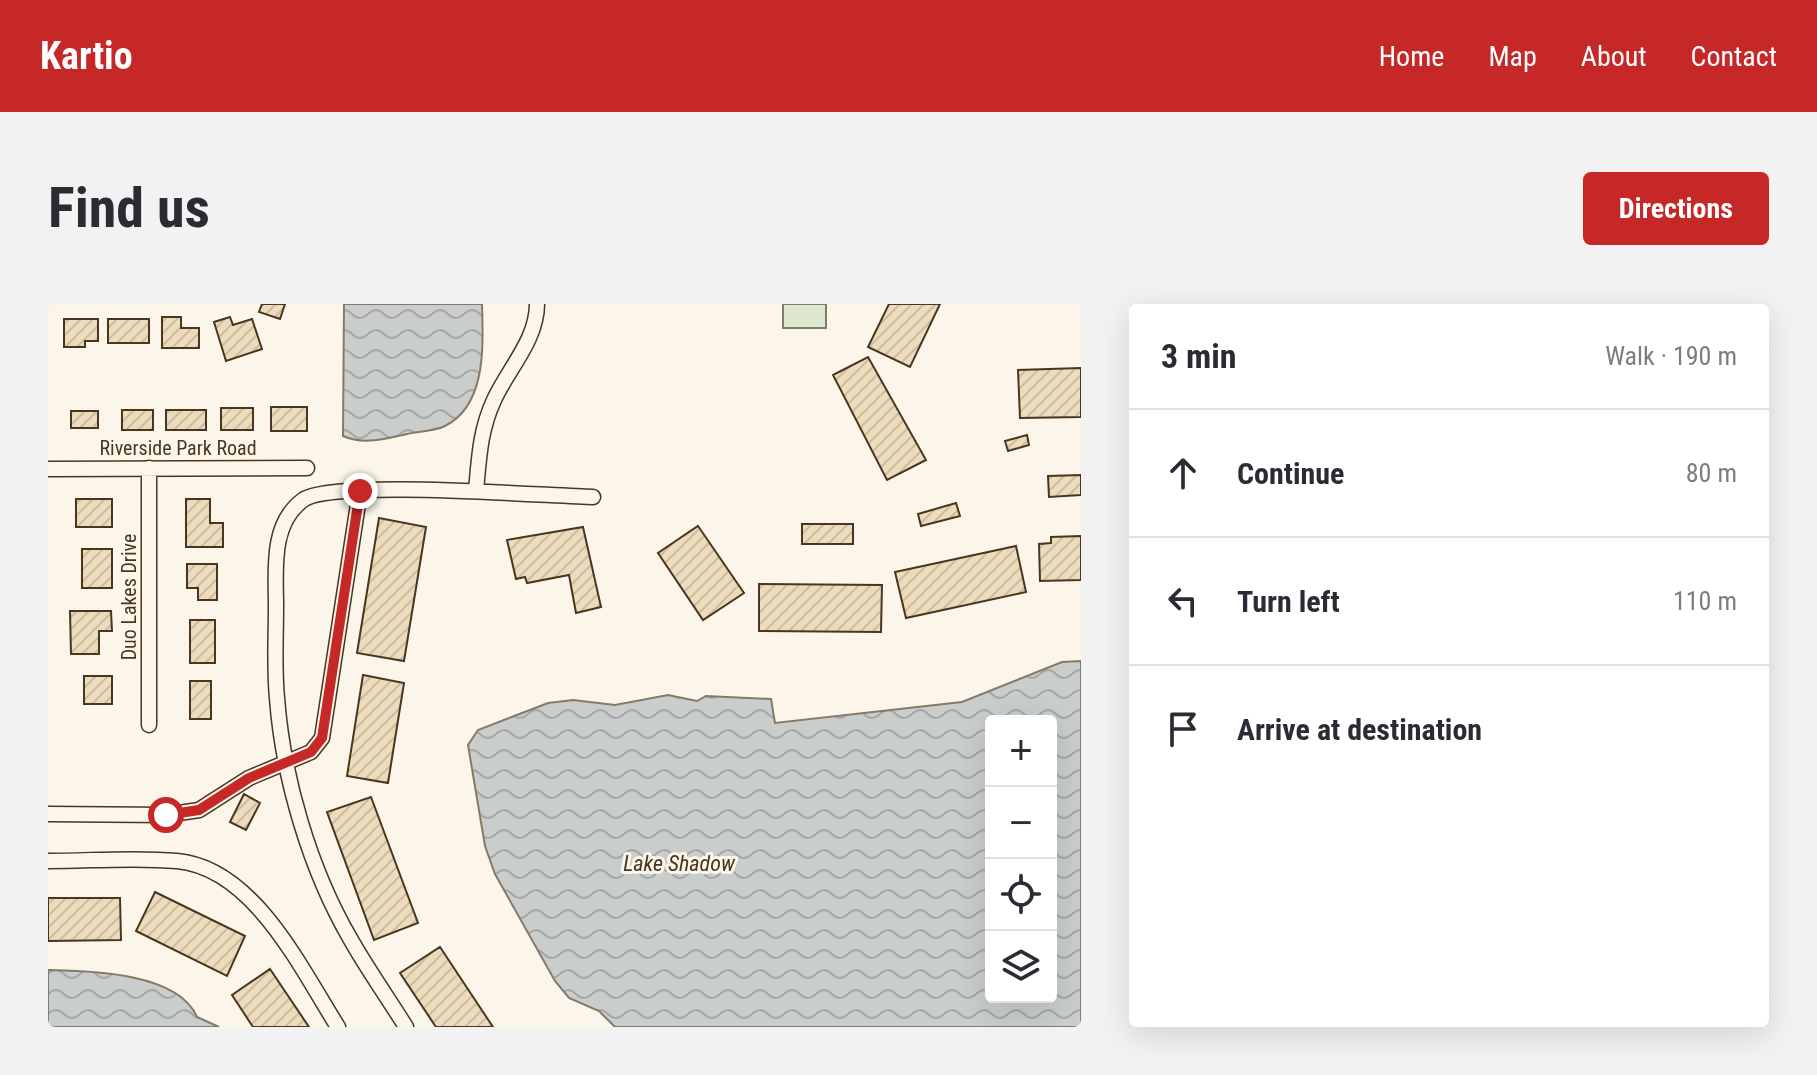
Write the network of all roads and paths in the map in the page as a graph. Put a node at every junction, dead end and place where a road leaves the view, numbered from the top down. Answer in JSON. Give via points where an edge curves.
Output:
{"nodes":[{"id":1,"x":537,"y":304,"type":"edge"},
{"id":2,"x":149,"y":468,"type":"junction"},
{"id":3,"x":307,"y":468,"type":"dead end"},
{"id":4,"x":48,"y":469,"type":"edge"},
{"id":5,"x":360,"y":491,"type":"junction"},
{"id":6,"x":476,"y":491,"type":"junction"},
{"id":7,"x":593,"y":497,"type":"dead end"},
{"id":8,"x":149,"y":725,"type":"dead end"},
{"id":9,"x":286,"y":760,"type":"junction"},
{"id":10,"x":48,"y":814,"type":"edge"},
{"id":11,"x":48,"y":861,"type":"edge"},
{"id":12,"x":338,"y":1027,"type":"edge"},
{"id":13,"x":406,"y":1027,"type":"edge"}],
"edges":[{"from":1,"to":6,"type":"street","via":[[524,349],[480,435]]},
{"from":2,"to":3,"type":"street","name":"Riverside Park Road"},
{"from":2,"to":4,"type":"street","name":"Riverside Park Road"},
{"from":2,"to":8,"type":"street","name":"Duo Lakes Drive"},
{"from":5,"to":6,"type":"street"},
{"from":5,"to":9,"type":"street","via":[[322,738],[311,752]]},
{"from":5,"to":9,"type":"street","via":[[305,498],[286,517],[276,550],[277,698]]},
{"from":6,"to":7,"type":"street"},
{"from":9,"to":10,"type":"street","via":[[199,810],[166,815]]},
{"from":9,"to":13,"type":"street","via":[[306,836],[343,925]]},
{"from":11,"to":12,"type":"street","via":[[179,861],[206,867],[234,882],[285,944]]}]}
